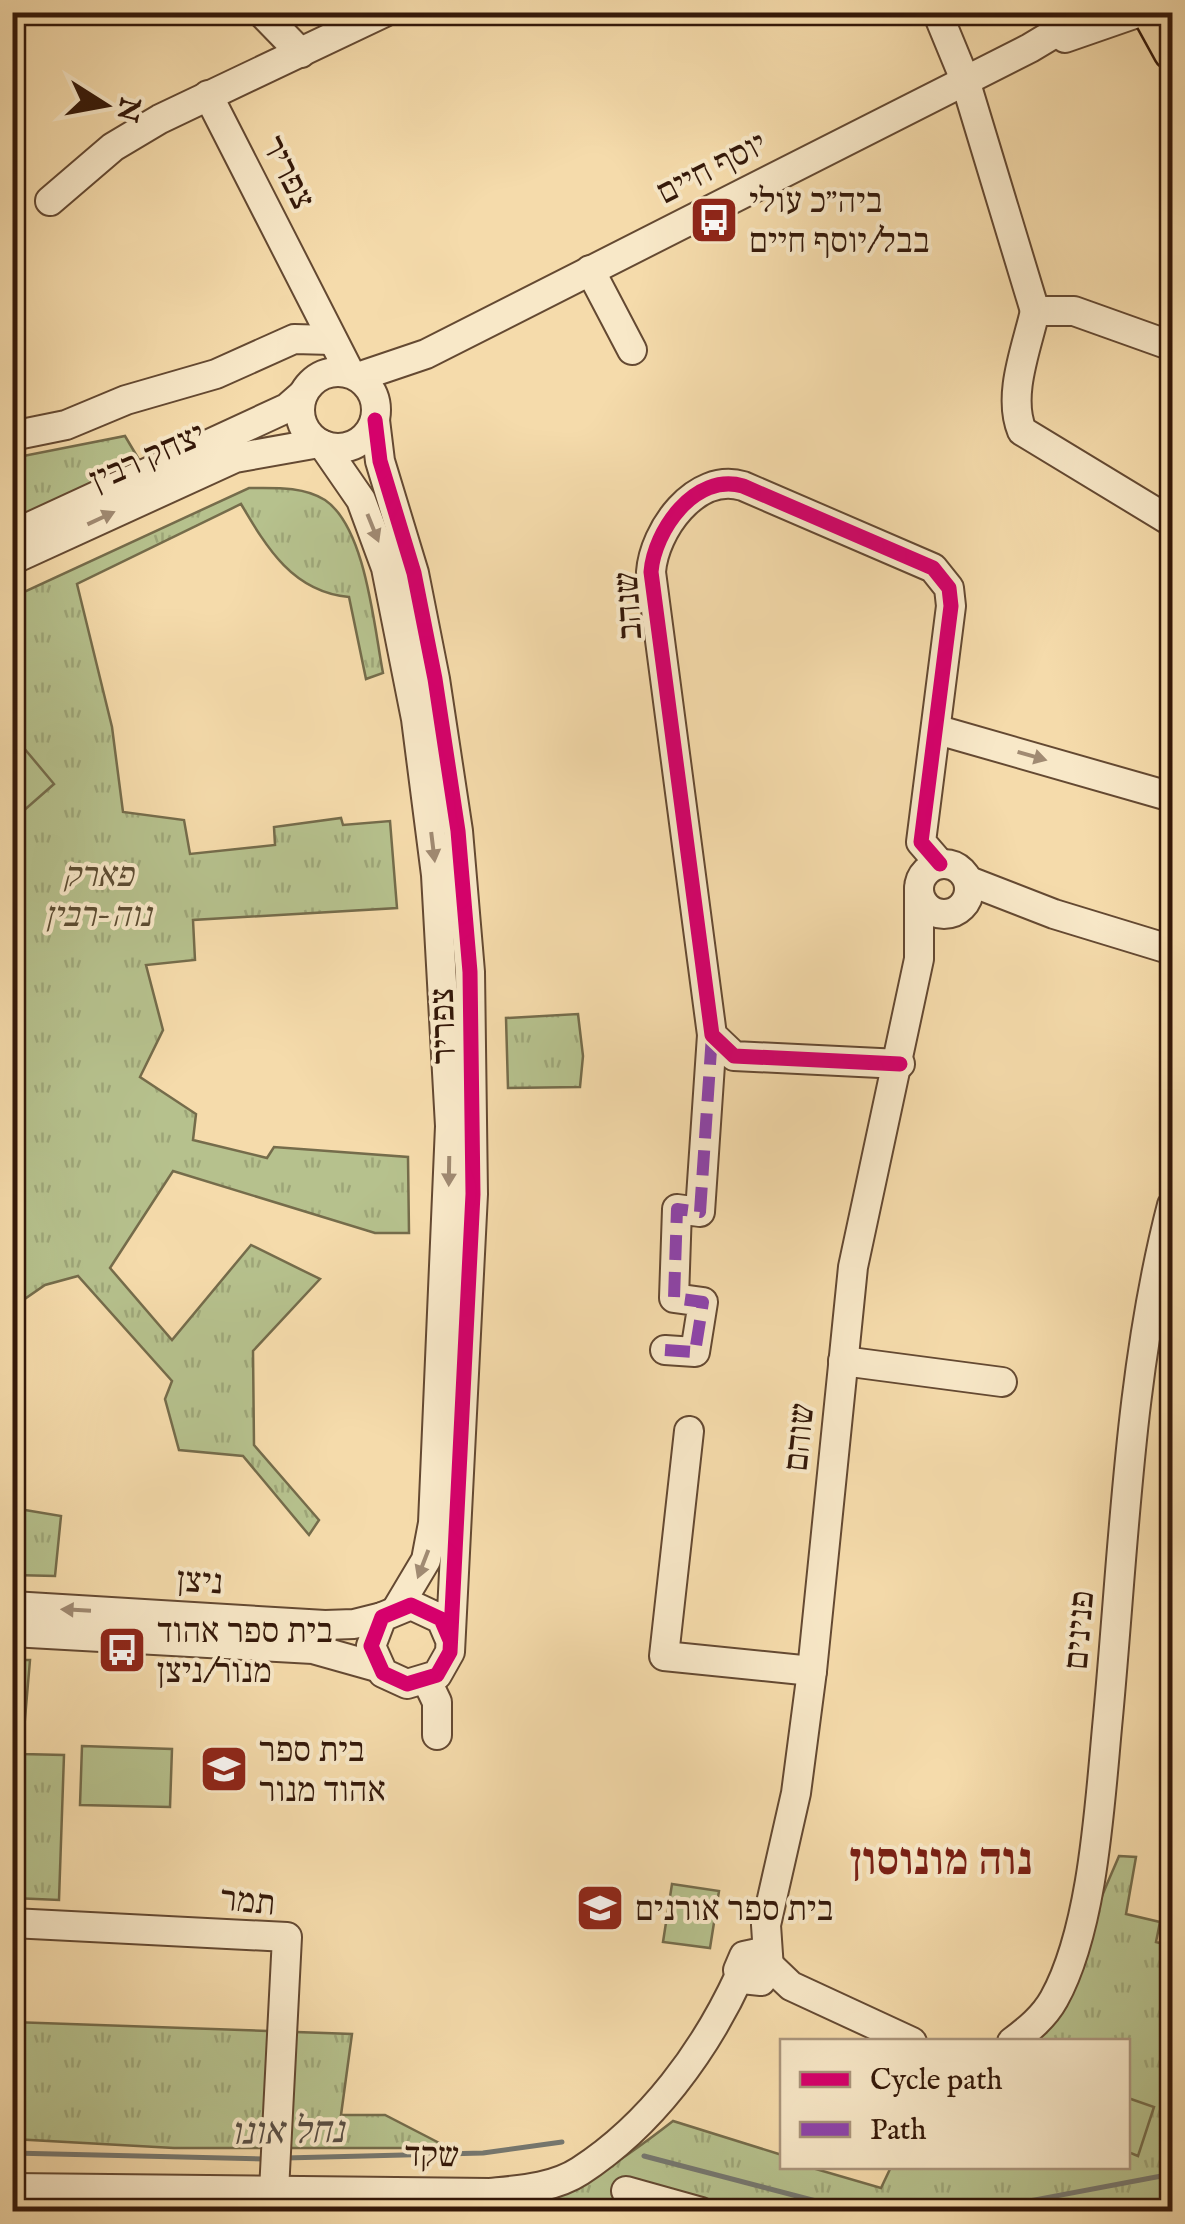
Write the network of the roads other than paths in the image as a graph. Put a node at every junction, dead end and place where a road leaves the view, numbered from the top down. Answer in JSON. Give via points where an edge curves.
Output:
{"nodes":[{"id":1,"x":261,"y":12,"type":"edge"},
{"id":2,"x":284,"y":12,"type":"edge"},
{"id":3,"x":384,"y":12,"type":"edge"},
{"id":4,"x":936,"y":12,"type":"edge"},
{"id":5,"x":1090,"y":12,"type":"edge"},
{"id":6,"x":1140,"y":12,"type":"edge"},
{"id":7,"x":1150,"y":12,"type":"edge"},
{"id":8,"x":1030,"y":48,"type":"junction"},
{"id":9,"x":1172,"y":52,"type":"edge"},
{"id":10,"x":300,"y":53,"type":"junction"},
{"id":11,"x":965,"y":80,"type":"junction"},
{"id":12,"x":208,"y":95,"type":"junction"},
{"id":13,"x":50,"y":201,"type":"dead end"},
{"id":14,"x":590,"y":270,"type":"junction"},
{"id":15,"x":1035,"y":311,"type":"junction"},
{"id":16,"x":322,"y":338,"type":"junction"},
{"id":17,"x":1172,"y":346,"type":"edge"},
{"id":18,"x":632,"y":350,"type":"dead end"},
{"id":19,"x":426,"y":354,"type":"junction"},
{"id":20,"x":354,"y":375,"type":"junction"},
{"id":21,"x":304,"y":392,"type":"junction"},
{"id":22,"x":375,"y":418,"type":"junction"},
{"id":23,"x":12,"y":436,"type":"edge"},
{"id":24,"x":321,"y":444,"type":"junction"},
{"id":25,"x":1172,"y":522,"type":"edge"},
{"id":26,"x":12,"y":534,"type":"edge"},
{"id":27,"x":12,"y":560,"type":"edge"},
{"id":28,"x":938,"y":730,"type":"junction"},
{"id":29,"x":1172,"y":796,"type":"edge"},
{"id":30,"x":940,"y":864,"type":"junction"},
{"id":31,"x":918,"y":889,"type":"junction"},
{"id":32,"x":960,"y":900,"type":"junction"},
{"id":33,"x":1172,"y":950,"type":"edge"},
{"id":34,"x":920,"y":959,"type":"junction"},
{"id":35,"x":712,"y":1035,"type":"junction"},
{"id":36,"x":900,"y":1064,"type":"junction"},
{"id":37,"x":1172,"y":1205,"type":"edge"},
{"id":38,"x":1167,"y":1249,"type":"edge"},
{"id":39,"x":665,"y":1350,"type":"dead end"},
{"id":40,"x":843,"y":1361,"type":"junction"},
{"id":41,"x":1002,"y":1382,"type":"dead end"},
{"id":42,"x":690,"y":1432,"type":"dead end"},
{"id":43,"x":12,"y":1606,"type":"edge"},
{"id":44,"x":390,"y":1612,"type":"junction"},
{"id":45,"x":12,"y":1632,"type":"edge"},
{"id":46,"x":450,"y":1640,"type":"junction"},
{"id":47,"x":377,"y":1666,"type":"junction"},
{"id":48,"x":812,"y":1671,"type":"junction"},
{"id":49,"x":427,"y":1681,"type":"junction"},
{"id":50,"x":437,"y":1735,"type":"dead end"},
{"id":51,"x":12,"y":1922,"type":"edge"},
{"id":52,"x":761,"y":1971,"type":"junction"},
{"id":53,"x":906,"y":2039,"type":"edge"},
{"id":54,"x":1016,"y":2039,"type":"edge"},
{"id":55,"x":646,"y":2116,"type":"joint"},
{"id":56,"x":276,"y":2169,"type":"junction"},
{"id":57,"x":12,"y":2188,"type":"edge"},
{"id":58,"x":626,"y":2190,"type":"dead end"},
{"id":59,"x":87,"y":2200,"type":"edge"},
{"id":60,"x":383,"y":2201,"type":"edge"},
{"id":61,"x":700,"y":2212,"type":"edge"}],
"edges":[{"from":1,"to":10,"type":"street"},
{"from":2,"to":10,"type":"street"},
{"from":3,"to":10,"type":"street"},
{"from":4,"to":11,"type":"street"},
{"from":5,"to":8,"type":"street","name":"יוסף חיים"},
{"from":6,"to":8,"type":"street","name":"יוסף חיים"},
{"from":7,"to":9,"type":"main road"},
{"from":8,"to":11,"type":"street","name":"יוסף חיים"},
{"from":10,"to":12,"type":"street"},
{"from":11,"to":14,"type":"street","name":"יוסף חיים"},
{"from":11,"to":15,"type":"street"},
{"from":12,"to":13,"type":"street","via":[[113,147]]},
{"from":12,"to":16,"type":"street","name":"צפריר","via":[[302,283]]},
{"from":14,"to":18,"type":"street"},
{"from":14,"to":19,"type":"street","name":"יוסף חיים"},
{"from":15,"to":17,"type":"street","via":[[1074,311]]},
{"from":15,"to":25,"type":"street","via":[[1016,396],[1022,431]]},
{"from":16,"to":20,"type":"street","name":"צפריר"},
{"from":16,"to":21,"type":"street","name":"צפריר"},
{"from":16,"to":23,"type":"street","via":[[66,426]]},
{"from":19,"to":20,"type":"street","name":"יוסף חיים"},
{"from":19,"to":22,"type":"street","name":"יוסף חיים","via":[[398,381]]},
{"from":20,"to":21,"type":"street","via":[[327,373]]},
{"from":20,"to":22,"type":"street","via":[[372,392]]},
{"from":21,"to":24,"type":"street","via":[[301,418]]},
{"from":21,"to":26,"type":"street","name":"יצחק רבין","via":[[287,408]]},
{"from":22,"to":24,"type":"street","via":[[354,444]]},
{"from":22,"to":46,"type":"street","name":"צפריר","via":[[380,461],[429,642],[467,918],[473,1194]]},
{"from":27,"to":24,"type":"street","name":"יצחק רבין","one_way":true,"via":[[235,458]]},
{"from":24,"to":44,"type":"street","name":"צפריר","one_way":true,"via":[[361,500],[386,568],[416,719],[442,934],[450,1126],[434,1522],[426,1560]]},
{"from":28,"to":29,"type":"street","one_way":true},
{"from":28,"to":30,"type":"street","name":"שנהב","via":[[921,842]]},
{"from":28,"to":35,"type":"street","name":"שנהב","via":[[952,606],[933,568],[734,484],[708,488],[665,522],[651,572]]},
{"from":30,"to":31,"type":"street","via":[[924,872]]},
{"from":30,"to":32,"type":"street","via":[[958,867]]},
{"from":31,"to":32,"type":"street","via":[[924,905]]},
{"from":31,"to":34,"type":"street","name":"שוהם"},
{"from":32,"to":33,"type":"street","via":[[1014,900]]},
{"from":32,"to":34,"type":"street","name":"שוהם"},
{"from":34,"to":36,"type":"street","name":"שוהם"},
{"from":35,"to":36,"type":"street","via":[[734,1056]]},
{"from":35,"to":39,"type":"street","name":"שנהב","via":[[700,1212],[676,1209],[674,1298],[702,1302],[696,1352]]},
{"from":36,"to":40,"type":"street","name":"שוהם","via":[[854,1268]]},
{"from":37,"to":38,"type":"street","name":"פנינים"},
{"from":38,"to":54,"type":"street","name":"פנינים","via":[[1137,1401],[1098,1821],[1082,1908],[1054,1999]]},
{"from":40,"to":41,"type":"street"},
{"from":40,"to":48,"type":"street","name":"שוהם"},
{"from":42,"to":48,"type":"street","via":[[664,1656]]},
{"from":44,"to":43,"type":"street","name":"ניצן","one_way":true,"via":[[325,1625]]},
{"from":44,"to":46,"type":"street","via":[[429,1609]]},
{"from":44,"to":47,"type":"street","via":[[371,1640]]},
{"from":45,"to":47,"type":"street","name":"ניצן","via":[[313,1649]]},
{"from":46,"to":49,"type":"street","via":[[447,1661]]},
{"from":47,"to":49,"type":"street","via":[[396,1682]]},
{"from":48,"to":52,"type":"street","name":"שוהם"},
{"from":49,"to":50,"type":"street","via":[[437,1702]]},
{"from":51,"to":56,"type":"street","name":"תמר","via":[[287,1937]]},
{"from":52,"to":53,"type":"street"},
{"from":52,"to":55,"type":"street","name":"שוהם","via":[[726,2004]]},
{"from":55,"to":60,"type":"street","name":"שקד","via":[[578,2173],[536,2189]]},
{"from":56,"to":59,"type":"street","name":"שקד"},
{"from":56,"to":60,"type":"street","name":"שקד"},
{"from":57,"to":59,"type":"street","name":"שקד"},
{"from":58,"to":61,"type":"street"}]}
